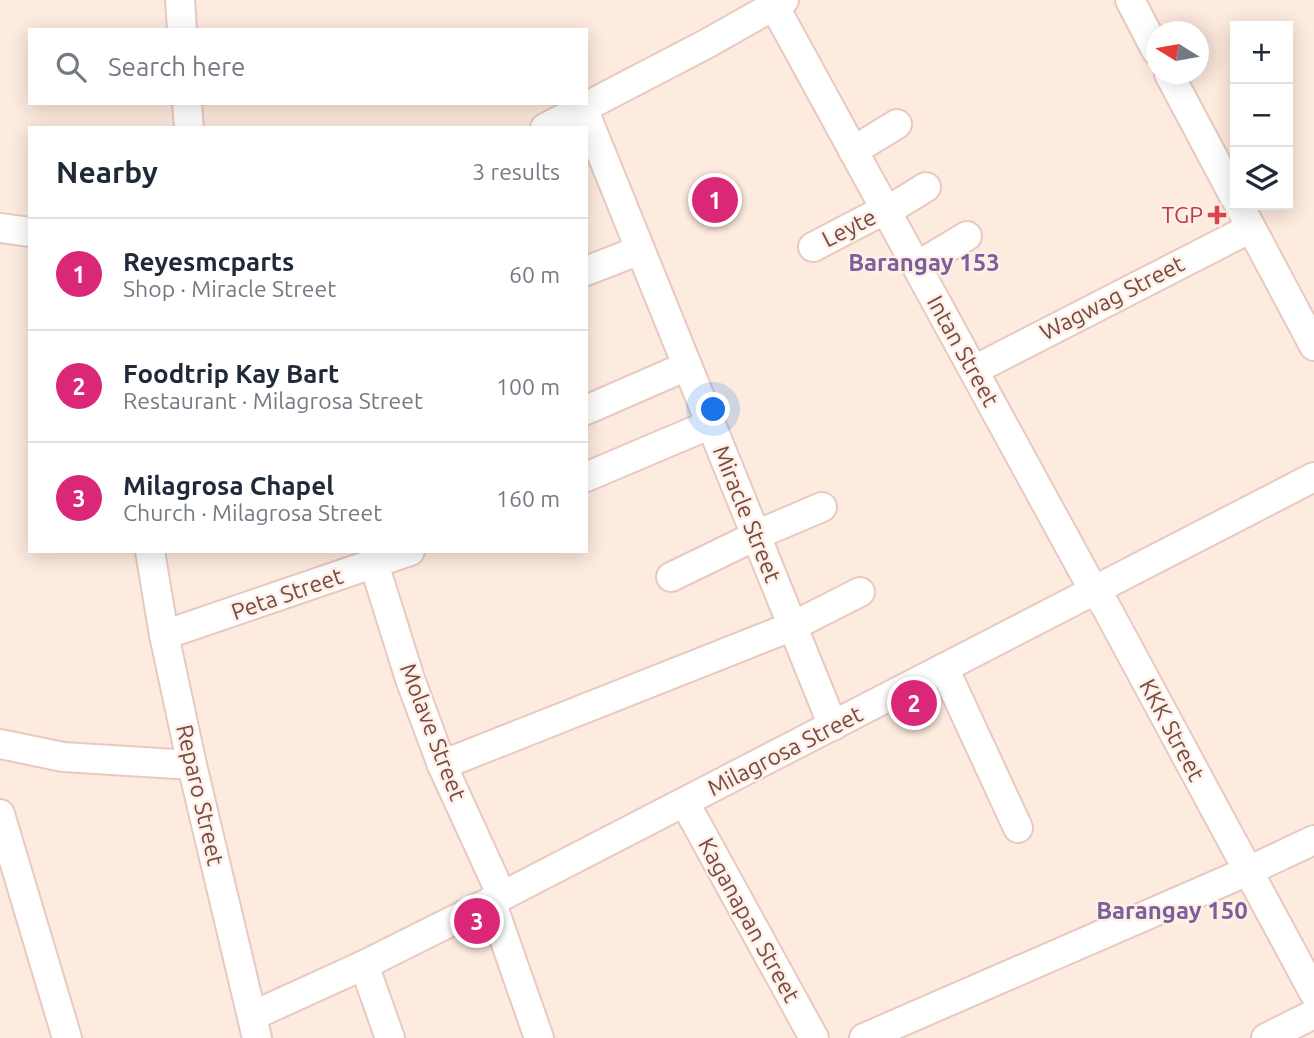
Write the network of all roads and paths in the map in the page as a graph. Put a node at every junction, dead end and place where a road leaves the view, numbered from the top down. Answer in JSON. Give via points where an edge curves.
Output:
{"nodes":[{"id":1,"x":180,"y":0,"type":"edge"},
{"id":2,"x":1130,"y":0,"type":"edge"},
{"id":3,"x":776,"y":2,"type":"edge"},
{"id":4,"x":182,"y":28,"type":"edge"},
{"id":5,"x":1146,"y":30,"type":"edge"},
{"id":6,"x":1174,"y":84,"type":"edge"},
{"id":7,"x":588,"y":104,"type":"edge"},
{"id":8,"x":187,"y":105,"type":"edge"},
{"id":9,"x":587,"y":105,"type":"edge"},
{"id":10,"x":583,"y":107,"type":"junction"},
{"id":11,"x":897,"y":124,"type":"dead end"},
{"id":12,"x":189,"y":126,"type":"edge"},
{"id":13,"x":549,"y":126,"type":"edge"},
{"id":14,"x":853,"y":151,"type":"junction"},
{"id":15,"x":926,"y":187,"type":"dead end"},
{"id":16,"x":1230,"y":189,"type":"edge"},
{"id":17,"x":886,"y":210,"type":"junction"},
{"id":18,"x":1245,"y":216,"type":"edge"},
{"id":19,"x":0,"y":228,"type":"edge"},
{"id":20,"x":28,"y":232,"type":"edge"},
{"id":21,"x":967,"y":236,"type":"dead end"},
{"id":22,"x":813,"y":247,"type":"dead end"},
{"id":23,"x":640,"y":250,"type":"junction"},
{"id":24,"x":916,"y":265,"type":"junction"},
{"id":25,"x":588,"y":270,"type":"edge"},
{"id":26,"x":1314,"y":346,"type":"edge"},
{"id":27,"x":687,"y":366,"type":"junction"},
{"id":28,"x":974,"y":370,"type":"junction"},
{"id":29,"x":588,"y":409,"type":"edge"},
{"id":30,"x":711,"y":424,"type":"junction"},
{"id":31,"x":588,"y":476,"type":"edge"},
{"id":32,"x":1314,"y":477,"type":"edge"},
{"id":33,"x":822,"y":507,"type":"dead end"},
{"id":34,"x":756,"y":536,"type":"junction"},
{"id":35,"x":150,"y":553,"type":"edge"},
{"id":36,"x":404,"y":553,"type":"edge"},
{"id":37,"x":374,"y":564,"type":"junction"},
{"id":38,"x":671,"y":577,"type":"dead end"},
{"id":39,"x":1094,"y":591,"type":"junction"},
{"id":40,"x":860,"y":592,"type":"dead end"},
{"id":41,"x":793,"y":626,"type":"junction"},
{"id":42,"x":164,"y":635,"type":"junction"},
{"id":43,"x":944,"y":668,"type":"junction"},
{"id":44,"x":833,"y":726,"type":"junction"},
{"id":45,"x":0,"y":744,"type":"edge"},
{"id":46,"x":192,"y":765,"type":"junction"},
{"id":47,"x":442,"y":765,"type":"junction"},
{"id":48,"x":685,"y":803,"type":"junction"},
{"id":49,"x":0,"y":814,"type":"edge"},
{"id":50,"x":1018,"y":828,"type":"dead end"},
{"id":51,"x":1314,"y":840,"type":"edge"},
{"id":52,"x":1248,"y":871,"type":"junction"},
{"id":53,"x":497,"y":898,"type":"junction"},
{"id":54,"x":364,"y":965,"type":"junction"},
{"id":55,"x":1314,"y":993,"type":"edge"},
{"id":56,"x":1314,"y":1014,"type":"edge"},
{"id":57,"x":254,"y":1027,"type":"edge"},
{"id":58,"x":67,"y":1038,"type":"edge"},
{"id":59,"x":390,"y":1038,"type":"edge"},
{"id":60,"x":539,"y":1038,"type":"edge"},
{"id":61,"x":814,"y":1038,"type":"edge"},
{"id":62,"x":864,"y":1038,"type":"edge"},
{"id":63,"x":1266,"y":1038,"type":"edge"}],
"edges":[{"from":1,"to":4,"type":"street"},
{"from":2,"to":5,"type":"street"},
{"from":3,"to":7,"type":"street"},
{"from":3,"to":14,"type":"street","name":"Intan Street"},
{"from":6,"to":16,"type":"street"},
{"from":8,"to":12,"type":"street"},
{"from":9,"to":10,"type":"street"},
{"from":10,"to":13,"type":"street"},
{"from":10,"to":23,"type":"street","name":"Miracle Street"},
{"from":11,"to":14,"type":"street"},
{"from":14,"to":17,"type":"street","name":"Intan Street"},
{"from":15,"to":17,"type":"street","name":"Leyte"},
{"from":17,"to":22,"type":"street","name":"Leyte"},
{"from":17,"to":24,"type":"street","name":"Intan Street"},
{"from":18,"to":26,"type":"street"},
{"from":18,"to":28,"type":"street","name":"Wagwag Street"},
{"from":19,"to":20,"type":"street"},
{"from":21,"to":24,"type":"street"},
{"from":23,"to":25,"type":"street"},
{"from":23,"to":27,"type":"street","name":"Miracle Street"},
{"from":24,"to":28,"type":"street","name":"Intan Street"},
{"from":27,"to":29,"type":"street"},
{"from":27,"to":30,"type":"street","name":"Miracle Street"},
{"from":28,"to":39,"type":"street","name":"Intan Street"},
{"from":30,"to":31,"type":"street"},
{"from":30,"to":34,"type":"street","name":"Miracle Street"},
{"from":32,"to":39,"type":"street","name":"Milagrosa Street"},
{"from":33,"to":34,"type":"street"},
{"from":34,"to":38,"type":"street"},
{"from":34,"to":41,"type":"street","name":"Miracle Street"},
{"from":35,"to":42,"type":"street","name":"Reparo Street"},
{"from":36,"to":37,"type":"street","name":"Peta Street"},
{"from":37,"to":42,"type":"street","name":"Peta Street"},
{"from":37,"to":47,"type":"street","name":"Molave Street"},
{"from":39,"to":43,"type":"street","name":"Milagrosa Street"},
{"from":39,"to":52,"type":"street","name":"KKK Street"},
{"from":40,"to":41,"type":"street"},
{"from":41,"to":44,"type":"street","name":"Miracle Street"},
{"from":41,"to":47,"type":"street"},
{"from":42,"to":46,"type":"street","name":"Reparo Street"},
{"from":43,"to":44,"type":"street","name":"Milagrosa Street"},
{"from":43,"to":50,"type":"street"},
{"from":44,"to":48,"type":"street","name":"Milagrosa Street"},
{"from":45,"to":46,"type":"street","via":[[63,757]]},
{"from":46,"to":57,"type":"street","name":"Reparo Street"},
{"from":47,"to":53,"type":"street","name":"Molave Street"},
{"from":48,"to":53,"type":"street","name":"Milagrosa Street"},
{"from":48,"to":61,"type":"street","name":"Kaganapan Street"},
{"from":49,"to":58,"type":"street"},
{"from":51,"to":52,"type":"street"},
{"from":52,"to":55,"type":"street","name":"KKK Street"},
{"from":52,"to":62,"type":"street"},
{"from":53,"to":54,"type":"street","name":"Milagrosa Street"},
{"from":53,"to":60,"type":"street","name":"Molave Street"},
{"from":54,"to":57,"type":"street","name":"Milagrosa Street"},
{"from":54,"to":59,"type":"street"},
{"from":56,"to":63,"type":"street"}]}
